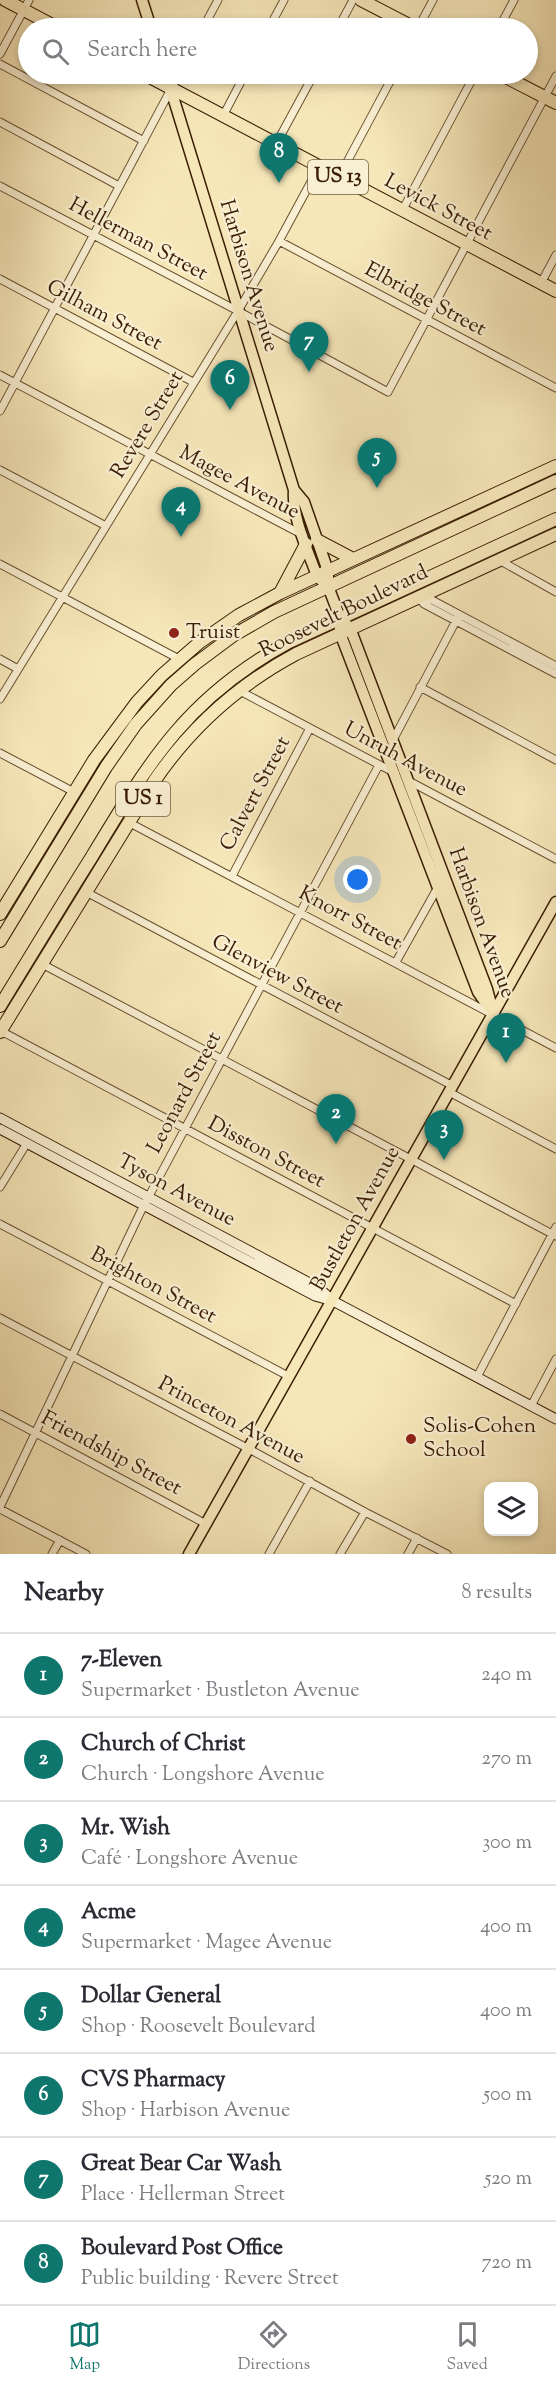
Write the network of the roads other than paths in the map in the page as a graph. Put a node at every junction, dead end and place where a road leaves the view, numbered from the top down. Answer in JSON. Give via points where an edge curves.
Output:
{"nodes":[{"id":1,"x":4,"y":0,"type":"edge"},
{"id":2,"x":142,"y":0,"type":"edge"},
{"id":3,"x":218,"y":0,"type":"edge"},
{"id":4,"x":284,"y":0,"type":"edge"},
{"id":5,"x":353,"y":0,"type":"edge"},
{"id":6,"x":361,"y":0,"type":"edge"},
{"id":7,"x":433,"y":0,"type":"edge"},
{"id":8,"x":514,"y":0,"type":"edge"},
{"id":9,"x":26,"y":5,"type":"edge"},
{"id":10,"x":44,"y":18,"type":"edge"},
{"id":11,"x":148,"y":18,"type":"edge"},
{"id":12,"x":208,"y":18,"type":"edge"},
{"id":13,"x":274,"y":18,"type":"edge"},
{"id":14,"x":343,"y":18,"type":"edge"},
{"id":15,"x":396,"y":18,"type":"edge"},
{"id":16,"x":422,"y":18,"type":"edge"},
{"id":17,"x":504,"y":18,"type":"edge"},
{"id":18,"x":18,"y":20,"type":"edge"},
{"id":19,"x":0,"y":54,"type":"edge"},
{"id":20,"x":0,"y":64,"type":"edge"},
{"id":21,"x":18,"y":74,"type":"edge"},
{"id":22,"x":556,"y":76,"type":"edge"},
{"id":23,"x":37,"y":84,"type":"edge"},
{"id":24,"x":163,"y":84,"type":"edge"},
{"id":25,"x":170,"y":84,"type":"edge"},
{"id":26,"x":173,"y":84,"type":"edge"},
{"id":27,"x":240,"y":84,"type":"edge"},
{"id":28,"x":309,"y":84,"type":"edge"},
{"id":29,"x":389,"y":84,"type":"edge"},
{"id":30,"x":470,"y":84,"type":"edge"},
{"id":31,"x":519,"y":84,"type":"edge"},
{"id":32,"x":171,"y":88,"type":"junction"},
{"id":33,"x":544,"y":97,"type":"junction"},
{"id":34,"x":556,"y":104,"type":"edge"},
{"id":35,"x":223,"y":116,"type":"junction"},
{"id":36,"x":0,"y":122,"type":"edge"},
{"id":37,"x":144,"y":141,"type":"junction"},
{"id":38,"x":276,"y":144,"type":"junction"},
{"id":39,"x":319,"y":167,"type":"junction"},
{"id":40,"x":339,"y":177,"type":"junction"},
{"id":41,"x":0,"y":186,"type":"edge"},
{"id":42,"x":120,"y":186,"type":"junction"},
{"id":43,"x":402,"y":211,"type":"junction"},
{"id":44,"x":93,"y":236,"type":"junction"},
{"id":45,"x":279,"y":241,"type":"junction"},
{"id":46,"x":466,"y":245,"type":"junction"},
{"id":47,"x":556,"y":255,"type":"edge"},
{"id":48,"x":0,"y":279,"type":"edge"},
{"id":49,"x":541,"y":283,"type":"junction"},
{"id":50,"x":556,"y":291,"type":"edge"},
{"id":51,"x":55,"y":308,"type":"junction"},
{"id":52,"x":238,"y":311,"type":"junction"},
{"id":53,"x":427,"y":320,"type":"junction"},
{"id":54,"x":0,"y":375,"type":"edge"},
{"id":55,"x":193,"y":382,"type":"junction"},
{"id":56,"x":15,"y":383,"type":"junction"},
{"id":57,"x":556,"y":388,"type":"edge"},
{"id":58,"x":0,"y":411,"type":"edge"},
{"id":59,"x":149,"y":454,"type":"junction"},
{"id":60,"x":556,"y":466,"type":"edge"},
{"id":61,"x":0,"y":470,"type":"edge"},
{"id":62,"x":556,"y":481,"type":"edge"},
{"id":63,"x":556,"y":519,"type":"edge"},
{"id":64,"x":468,"y":522,"type":"junction"},
{"id":65,"x":106,"y":526,"type":"junction"},
{"id":66,"x":408,"y":534,"type":"junction"},
{"id":67,"x":556,"y":534,"type":"edge"},
{"id":68,"x":308,"y":540,"type":"junction"},
{"id":69,"x":353,"y":559,"type":"junction"},
{"id":70,"x":500,"y":560,"type":"junction"},
{"id":71,"x":0,"y":564,"type":"edge"},
{"id":72,"x":323,"y":573,"type":"junction"},
{"id":73,"x":328,"y":586,"type":"junction"},
{"id":74,"x":556,"y":592,"type":"edge"},
{"id":75,"x":280,"y":593,"type":"junction"},
{"id":76,"x":62,"y":597,"type":"junction"},
{"id":77,"x":418,"y":597,"type":"junction"},
{"id":78,"x":340,"y":618,"type":"junction"},
{"id":79,"x":458,"y":618,"type":"junction"},
{"id":80,"x":345,"y":631,"type":"junction"},
{"id":81,"x":0,"y":659,"type":"edge"},
{"id":82,"x":179,"y":659,"type":"junction"},
{"id":83,"x":18,"y":669,"type":"junction"},
{"id":84,"x":554,"y":669,"type":"edge"},
{"id":85,"x":420,"y":687,"type":"junction"},
{"id":86,"x":238,"y":690,"type":"junction"},
{"id":87,"x":0,"y":699,"type":"edge"},
{"id":88,"x":310,"y":728,"type":"junction"},
{"id":89,"x":392,"y":740,"type":"junction"},
{"id":90,"x":2,"y":754,"type":"edge"},
{"id":91,"x":556,"y":760,"type":"edge"},
{"id":92,"x":0,"y":763,"type":"edge"},
{"id":93,"x":380,"y":765,"type":"junction"},
{"id":94,"x":394,"y":773,"type":"junction"},
{"id":95,"x":407,"y":780,"type":"junction"},
{"id":96,"x":74,"y":792,"type":"junction"},
{"id":97,"x":128,"y":822,"type":"junction"},
{"id":98,"x":556,"y":859,"type":"edge"},
{"id":99,"x":232,"y":876,"type":"junction"},
{"id":100,"x":441,"y":882,"type":"junction"},
{"id":101,"x":86,"y":892,"type":"junction"},
{"id":102,"x":556,"y":902,"type":"edge"},
{"id":103,"x":301,"y":912,"type":"junction"},
{"id":104,"x":0,"y":914,"type":"edge"},
{"id":105,"x":0,"y":941,"type":"edge"},
{"id":106,"x":396,"y":962,"type":"junction"},
{"id":107,"x":42,"y":964,"type":"junction"},
{"id":108,"x":261,"y":985,"type":"junction"},
{"id":109,"x":0,"y":1006,"type":"edge"},
{"id":110,"x":493,"y":1014,"type":"junction"},
{"id":111,"x":0,"y":1032,"type":"edge"},
{"id":112,"x":556,"y":1048,"type":"edge"},
{"id":113,"x":222,"y":1060,"type":"junction"},
{"id":114,"x":451,"y":1089,"type":"junction"},
{"id":115,"x":0,"y":1118,"type":"edge"},
{"id":116,"x":0,"y":1129,"type":"edge"},
{"id":117,"x":186,"y":1129,"type":"junction"},
{"id":118,"x":27,"y":1143,"type":"junction"},
{"id":119,"x":48,"y":1149,"type":"junction"},
{"id":120,"x":556,"y":1149,"type":"edge"},
{"id":121,"x":411,"y":1160,"type":"junction"},
{"id":122,"x":0,"y":1187,"type":"edge"},
{"id":123,"x":149,"y":1197,"type":"junction"},
{"id":124,"x":144,"y":1207,"type":"junction"},
{"id":125,"x":0,"y":1224,"type":"edge"},
{"id":126,"x":373,"y":1228,"type":"junction"},
{"id":127,"x":555,"y":1233,"type":"edge"},
{"id":128,"x":108,"y":1281,"type":"junction"},
{"id":129,"x":333,"y":1301,"type":"junction"},
{"id":130,"x":516,"y":1304,"type":"junction"},
{"id":131,"x":0,"y":1318,"type":"edge"},
{"id":132,"x":72,"y":1356,"type":"junction"},
{"id":133,"x":556,"y":1359,"type":"edge"},
{"id":134,"x":290,"y":1377,"type":"junction"},
{"id":135,"x":477,"y":1377,"type":"junction"},
{"id":136,"x":531,"y":1406,"type":"junction"},
{"id":137,"x":0,"y":1414,"type":"edge"},
{"id":138,"x":556,"y":1419,"type":"edge"},
{"id":139,"x":36,"y":1433,"type":"junction"},
{"id":140,"x":249,"y":1449,"type":"junction"},
{"id":141,"x":310,"y":1481,"type":"junction"},
{"id":142,"x":0,"y":1508,"type":"edge"},
{"id":143,"x":365,"y":1512,"type":"junction"},
{"id":144,"x":206,"y":1524,"type":"junction"},
{"id":145,"x":417,"y":1538,"type":"junction"},
{"id":146,"x":60,"y":1540,"type":"junction"},
{"id":147,"x":52,"y":1554,"type":"edge"},
{"id":148,"x":86,"y":1554,"type":"edge"},
{"id":149,"x":189,"y":1554,"type":"edge"},
{"id":150,"x":269,"y":1554,"type":"edge"},
{"id":151,"x":340,"y":1554,"type":"edge"},
{"id":152,"x":408,"y":1554,"type":"edge"},
{"id":153,"x":447,"y":1554,"type":"edge"}],
"edges":[{"from":1,"to":9,"type":"highway"},
{"from":2,"to":11,"type":"main road"},
{"from":3,"to":12,"type":"street"},
{"from":4,"to":13,"type":"street"},
{"from":5,"to":14,"type":"street"},
{"from":6,"to":15,"type":"highway"},
{"from":7,"to":16,"type":"street"},
{"from":8,"to":17,"type":"street"},
{"from":9,"to":10,"type":"highway"},
{"from":18,"to":19,"type":"street"},
{"from":20,"to":21,"type":"street"},
{"from":22,"to":33,"type":"street"},
{"from":23,"to":37,"type":"street"},
{"from":24,"to":32,"type":"highway","name":"Levick Street","number":"US 13"},
{"from":25,"to":32,"type":"main road","name":"Harbison Avenue"},
{"from":26,"to":32,"type":"street"},
{"from":27,"to":35,"type":"street"},
{"from":28,"to":38,"type":"street"},
{"from":29,"to":40,"type":"street"},
{"from":30,"to":43,"type":"street"},
{"from":31,"to":33,"type":"highway"},
{"from":32,"to":35,"type":"highway","name":"Levick Street","number":"US 13"},
{"from":32,"to":37,"type":"street"},
{"from":32,"to":52,"type":"main road","name":"Harbison Avenue"},
{"from":33,"to":34,"type":"highway"},
{"from":33,"to":46,"type":"street"},
{"from":35,"to":38,"type":"highway","name":"Levick Street","number":"US 13"},
{"from":36,"to":42,"type":"street"},
{"from":37,"to":42,"type":"street"},
{"from":38,"to":39,"type":"highway","name":"Levick Street","number":"US 13"},
{"from":39,"to":40,"type":"highway","name":"Levick Street","number":"US 13"},
{"from":39,"to":45,"type":"street","name":"Revere Street"},
{"from":40,"to":43,"type":"highway","name":"Levick Street","number":"US 13"},
{"from":41,"to":44,"type":"street","name":"Hellerman Street"},
{"from":42,"to":44,"type":"street"},
{"from":43,"to":46,"type":"highway","name":"Levick Street","number":"US 13"},
{"from":44,"to":51,"type":"street"},
{"from":44,"to":52,"type":"street","name":"Hellerman Street"},
{"from":45,"to":52,"type":"street","name":"Revere Street"},
{"from":45,"to":53,"type":"street","name":"Elbridge Street"},
{"from":46,"to":49,"type":"highway","name":"Levick Street","number":"US 13"},
{"from":46,"to":53,"type":"street"},
{"from":47,"to":49,"type":"street"},
{"from":48,"to":51,"type":"street","name":"Gilham Street"},
{"from":49,"to":50,"type":"highway","name":"Levick Street","number":"US 13"},
{"from":51,"to":55,"type":"street","name":"Gilham Street"},
{"from":51,"to":56,"type":"street"},
{"from":52,"to":53,"type":"street","name":"Hellerman Street","via":[[388,392]]},
{"from":52,"to":55,"type":"street","name":"Revere Street"},
{"from":52,"to":68,"type":"main road","name":"Harbison Avenue","via":[[294,490],[304,502]]},
{"from":53,"to":57,"type":"street","name":"Elbridge Street"},
{"from":54,"to":56,"type":"street","name":"Magee Avenue"},
{"from":55,"to":59,"type":"street","name":"Revere Street"},
{"from":56,"to":58,"type":"street"},
{"from":56,"to":59,"type":"street","name":"Magee Avenue"},
{"from":59,"to":65,"type":"street","name":"Revere Street"},
{"from":59,"to":68,"type":"street","name":"Magee Avenue"},
{"from":60,"to":66,"type":"highway","name":"Roosevelt Boulevard","number":"US 1"},
{"from":61,"to":65,"type":"street"},
{"from":62,"to":64,"type":"highway","name":"Roosevelt Boulevard","number":"US 1"},
{"from":63,"to":78,"type":"highway","name":"Roosevelt Boulevard","number":"US 1"},
{"from":64,"to":66,"type":"highway"},
{"from":64,"to":73,"type":"highway","name":"Roosevelt Boulevard","number":"US 1"},
{"from":65,"to":76,"type":"street","name":"Revere Street"},
{"from":66,"to":69,"type":"highway","name":"Roosevelt Boulevard","number":"US 1"},
{"from":67,"to":70,"type":"highway","name":"Roosevelt Boulevard","number":"US 1"},
{"from":68,"to":69,"type":"highway"},
{"from":68,"to":72,"type":"main road","name":"Harbison Avenue"},
{"from":68,"to":75,"type":"highway"},
{"from":69,"to":72,"type":"highway","name":"Roosevelt Boulevard","number":"US 1"},
{"from":70,"to":74,"type":"street"},
{"from":70,"to":77,"type":"highway","name":"Roosevelt Boulevard","number":"US 1"},
{"from":71,"to":76,"type":"street"},
{"from":72,"to":73,"type":"main road","name":"Harbison Avenue"},
{"from":72,"to":75,"type":"highway","name":"Roosevelt Boulevard","number":"US 1"},
{"from":73,"to":78,"type":"main road","name":"Harbison Avenue"},
{"from":73,"to":105,"type":"highway","name":"Roosevelt Boulevard","number":"US 1","via":[[234,635],[184,673],[159,698],[115,753]]},
{"from":75,"to":82,"type":"highway","name":"Roosevelt Boulevard","number":"US 1","via":[[226,623]]},
{"from":76,"to":82,"type":"street"},
{"from":76,"to":83,"type":"street","name":"Revere Street"},
{"from":77,"to":79,"type":"street","via":[[424,604]]},
{"from":77,"to":80,"type":"highway","name":"Roosevelt Boulevard","number":"US 1"},
{"from":78,"to":80,"type":"main road","name":"Harbison Avenue"},
{"from":78,"to":109,"type":"highway","name":"Roosevelt Boulevard","number":"US 1","via":[[253,663],[207,698],[173,733],[135,786]]},
{"from":79,"to":84,"type":"street"},
{"from":79,"to":85,"type":"street"},
{"from":80,"to":86,"type":"highway","name":"Roosevelt Boulevard","number":"US 1","via":[[282,661]]},
{"from":80,"to":89,"type":"main road","name":"Harbison Avenue"},
{"from":80,"to":94,"type":"main road","name":"Harbison Avenue"},
{"from":81,"to":83,"type":"street"},
{"from":82,"to":96,"type":"highway","name":"Roosevelt Boulevard","number":"US 1","via":[[125,715]]},
{"from":83,"to":87,"type":"street","name":"Revere Street"},
{"from":85,"to":89,"type":"street"},
{"from":85,"to":91,"type":"street"},
{"from":86,"to":88,"type":"street","name":"Unruh Avenue"},
{"from":86,"to":97,"type":"highway","name":"Roosevelt Boulevard","number":"US 1","via":[[174,753]]},
{"from":88,"to":93,"type":"street","name":"Unruh Avenue"},
{"from":88,"to":99,"type":"street","name":"Calvert Street"},
{"from":89,"to":95,"type":"main road","name":"Harbison Avenue"},
{"from":90,"to":92,"type":"street"},
{"from":90,"to":96,"type":"street"},
{"from":93,"to":94,"type":"street","name":"Unruh Avenue"},
{"from":93,"to":103,"type":"street","name":"Leonard Street"},
{"from":94,"to":95,"type":"street","name":"Unruh Avenue"},
{"from":94,"to":100,"type":"main road","name":"Harbison Avenue"},
{"from":95,"to":98,"type":"street","name":"Unruh Avenue"},
{"from":95,"to":100,"type":"main road","name":"Harbison Avenue"},
{"from":96,"to":104,"type":"highway","name":"Roosevelt Boulevard","number":"US 1"},
{"from":97,"to":99,"type":"street","name":"Knorr Street"},
{"from":97,"to":101,"type":"highway","name":"Roosevelt Boulevard","number":"US 1"},
{"from":99,"to":103,"type":"street","name":"Knorr Street"},
{"from":100,"to":106,"type":"street"},
{"from":100,"to":110,"type":"main road","name":"Harbison Avenue","via":[[487,989]]},
{"from":101,"to":107,"type":"highway","name":"Roosevelt Boulevard","number":"US 1"},
{"from":101,"to":108,"type":"street","name":"Glenview Street"},
{"from":102,"to":110,"type":"main road","name":"Bustleton Avenue"},
{"from":103,"to":106,"type":"street","name":"Knorr Street"},
{"from":103,"to":108,"type":"street","name":"Leonard Street"},
{"from":106,"to":110,"type":"street","name":"Knorr Street"},
{"from":107,"to":111,"type":"highway","name":"Roosevelt Boulevard","number":"US 1"},
{"from":107,"to":113,"type":"street"},
{"from":108,"to":113,"type":"street","name":"Leonard Street"},
{"from":108,"to":114,"type":"street","name":"Glenview Street"},
{"from":110,"to":112,"type":"street","name":"Knorr Street"},
{"from":110,"to":114,"type":"main road","name":"Bustleton Avenue"},
{"from":111,"to":117,"type":"street","name":"Disston Street"},
{"from":113,"to":117,"type":"street","name":"Leonard Street"},
{"from":113,"to":121,"type":"street"},
{"from":114,"to":120,"type":"street","name":"Glenview Street"},
{"from":114,"to":121,"type":"main road","name":"Bustleton Avenue"},
{"from":115,"to":119,"type":"street","name":"Tyson Avenue"},
{"from":116,"to":118,"type":"street","name":"Tyson Avenue"},
{"from":117,"to":123,"type":"street","name":"Leonard Street"},
{"from":117,"to":126,"type":"street","name":"Disston Street"},
{"from":118,"to":119,"type":"street","name":"Tyson Avenue"},
{"from":118,"to":122,"type":"street"},
{"from":119,"to":123,"type":"street","name":"Tyson Avenue"},
{"from":119,"to":124,"type":"street","name":"Tyson Avenue"},
{"from":121,"to":126,"type":"main road","name":"Bustleton Avenue"},
{"from":121,"to":127,"type":"street"},
{"from":123,"to":124,"type":"street","name":"Leonard Street"},
{"from":123,"to":129,"type":"street","name":"Tyson Avenue","via":[[319,1288]]},
{"from":124,"to":128,"type":"street","name":"Leonard Street"},
{"from":124,"to":129,"type":"street","name":"Tyson Avenue","via":[[315,1296]]},
{"from":125,"to":128,"type":"street","name":"Brighton Street"},
{"from":126,"to":129,"type":"main road","name":"Bustleton Avenue"},
{"from":126,"to":130,"type":"street","name":"Disston Street"},
{"from":127,"to":130,"type":"street"},
{"from":128,"to":132,"type":"street","name":"Leonard Street"},
{"from":128,"to":134,"type":"street","name":"Brighton Street"},
{"from":129,"to":134,"type":"main road","name":"Bustleton Avenue"},
{"from":129,"to":135,"type":"street","name":"Tyson Avenue"},
{"from":130,"to":135,"type":"street"},
{"from":131,"to":132,"type":"street","name":"Princeton Avenue"},
{"from":132,"to":139,"type":"street","name":"Leonard Street"},
{"from":132,"to":140,"type":"street","name":"Princeton Avenue"},
{"from":133,"to":136,"type":"street"},
{"from":134,"to":140,"type":"main road","name":"Bustleton Avenue"},
{"from":135,"to":136,"type":"street","name":"Tyson Avenue"},
{"from":136,"to":138,"type":"street","name":"Tyson Avenue"},
{"from":137,"to":139,"type":"street","name":"Friendship Street"},
{"from":139,"to":142,"type":"street","name":"Leonard Street"},
{"from":139,"to":144,"type":"street","name":"Friendship Street"},
{"from":140,"to":141,"type":"street","name":"Princeton Avenue"},
{"from":140,"to":144,"type":"main road","name":"Bustleton Avenue"},
{"from":141,"to":143,"type":"street","name":"Princeton Avenue"},
{"from":141,"to":150,"type":"street"},
{"from":142,"to":146,"type":"street"},
{"from":143,"to":145,"type":"street","name":"Princeton Avenue"},
{"from":143,"to":151,"type":"street"},
{"from":144,"to":149,"type":"main road","name":"Bustleton Avenue"},
{"from":145,"to":152,"type":"street"},
{"from":145,"to":153,"type":"street","name":"Princeton Avenue"},
{"from":146,"to":147,"type":"street"},
{"from":146,"to":148,"type":"street"}]}
